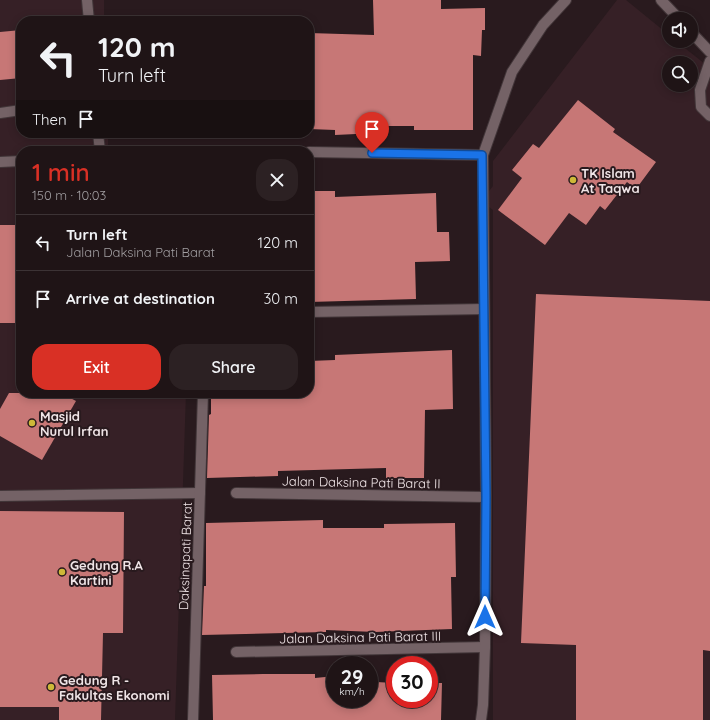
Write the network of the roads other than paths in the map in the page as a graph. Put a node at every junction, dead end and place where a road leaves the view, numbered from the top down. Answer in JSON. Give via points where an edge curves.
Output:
{"nodes":[{"id":1,"x":87,"y":0,"type":"edge"},
{"id":2,"x":566,"y":0,"type":"edge"},
{"id":3,"x":661,"y":0,"type":"edge"},
{"id":4,"x":672,"y":12,"type":"edge"},
{"id":5,"x":89,"y":16,"type":"edge"},
{"id":6,"x":698,"y":39,"type":"edge"},
{"id":7,"x":710,"y":52,"type":"edge"},
{"id":8,"x":710,"y":61,"type":"edge"},
{"id":9,"x":16,"y":111,"type":"edge"},
{"id":10,"x":0,"y":113,"type":"edge"},
{"id":11,"x":710,"y":116,"type":"edge"},
{"id":12,"x":314,"y":152,"type":"edge"},
{"id":13,"x":482,"y":155,"type":"junction"},
{"id":14,"x":16,"y":161,"type":"edge"},
{"id":15,"x":0,"y":162,"type":"edge"},
{"id":16,"x":484,"y":310,"type":"junction"},
{"id":17,"x":314,"y":312,"type":"edge"},
{"id":18,"x":203,"y":398,"type":"edge"},
{"id":19,"x":200,"y":493,"type":"junction"},
{"id":20,"x":236,"y":493,"type":"dead end"},
{"id":21,"x":0,"y":496,"type":"edge"},
{"id":22,"x":486,"y":497,"type":"junction"},
{"id":23,"x":485,"y":647,"type":"junction"},
{"id":24,"x":236,"y":652,"type":"dead end"},
{"id":25,"x":193,"y":720,"type":"edge"},
{"id":26,"x":481,"y":720,"type":"edge"}],
"edges":[{"from":1,"to":5,"type":"street"},
{"from":2,"to":13,"type":"street","via":[[543,25],[512,72]]},
{"from":3,"to":4,"type":"street"},
{"from":6,"to":7,"type":"street"},
{"from":8,"to":11,"type":"street","via":[[700,90],[701,108]]},
{"from":9,"to":10,"type":"street"},
{"from":12,"to":13,"type":"street"},
{"from":13,"to":16,"type":"street"},
{"from":14,"to":15,"type":"street"},
{"from":16,"to":17,"type":"street"},
{"from":16,"to":22,"type":"street"},
{"from":18,"to":19,"type":"street","name":"Daksinapati Barat"},
{"from":19,"to":21,"type":"street"},
{"from":19,"to":25,"type":"street","name":"Daksinapati Barat"},
{"from":20,"to":22,"type":"street","name":"Jalan Daksina Pati Barat II"},
{"from":22,"to":23,"type":"street"},
{"from":23,"to":24,"type":"street","name":"Jalan Daksina Pati Barat III"},
{"from":23,"to":26,"type":"street","via":[[484,705]]}]}
